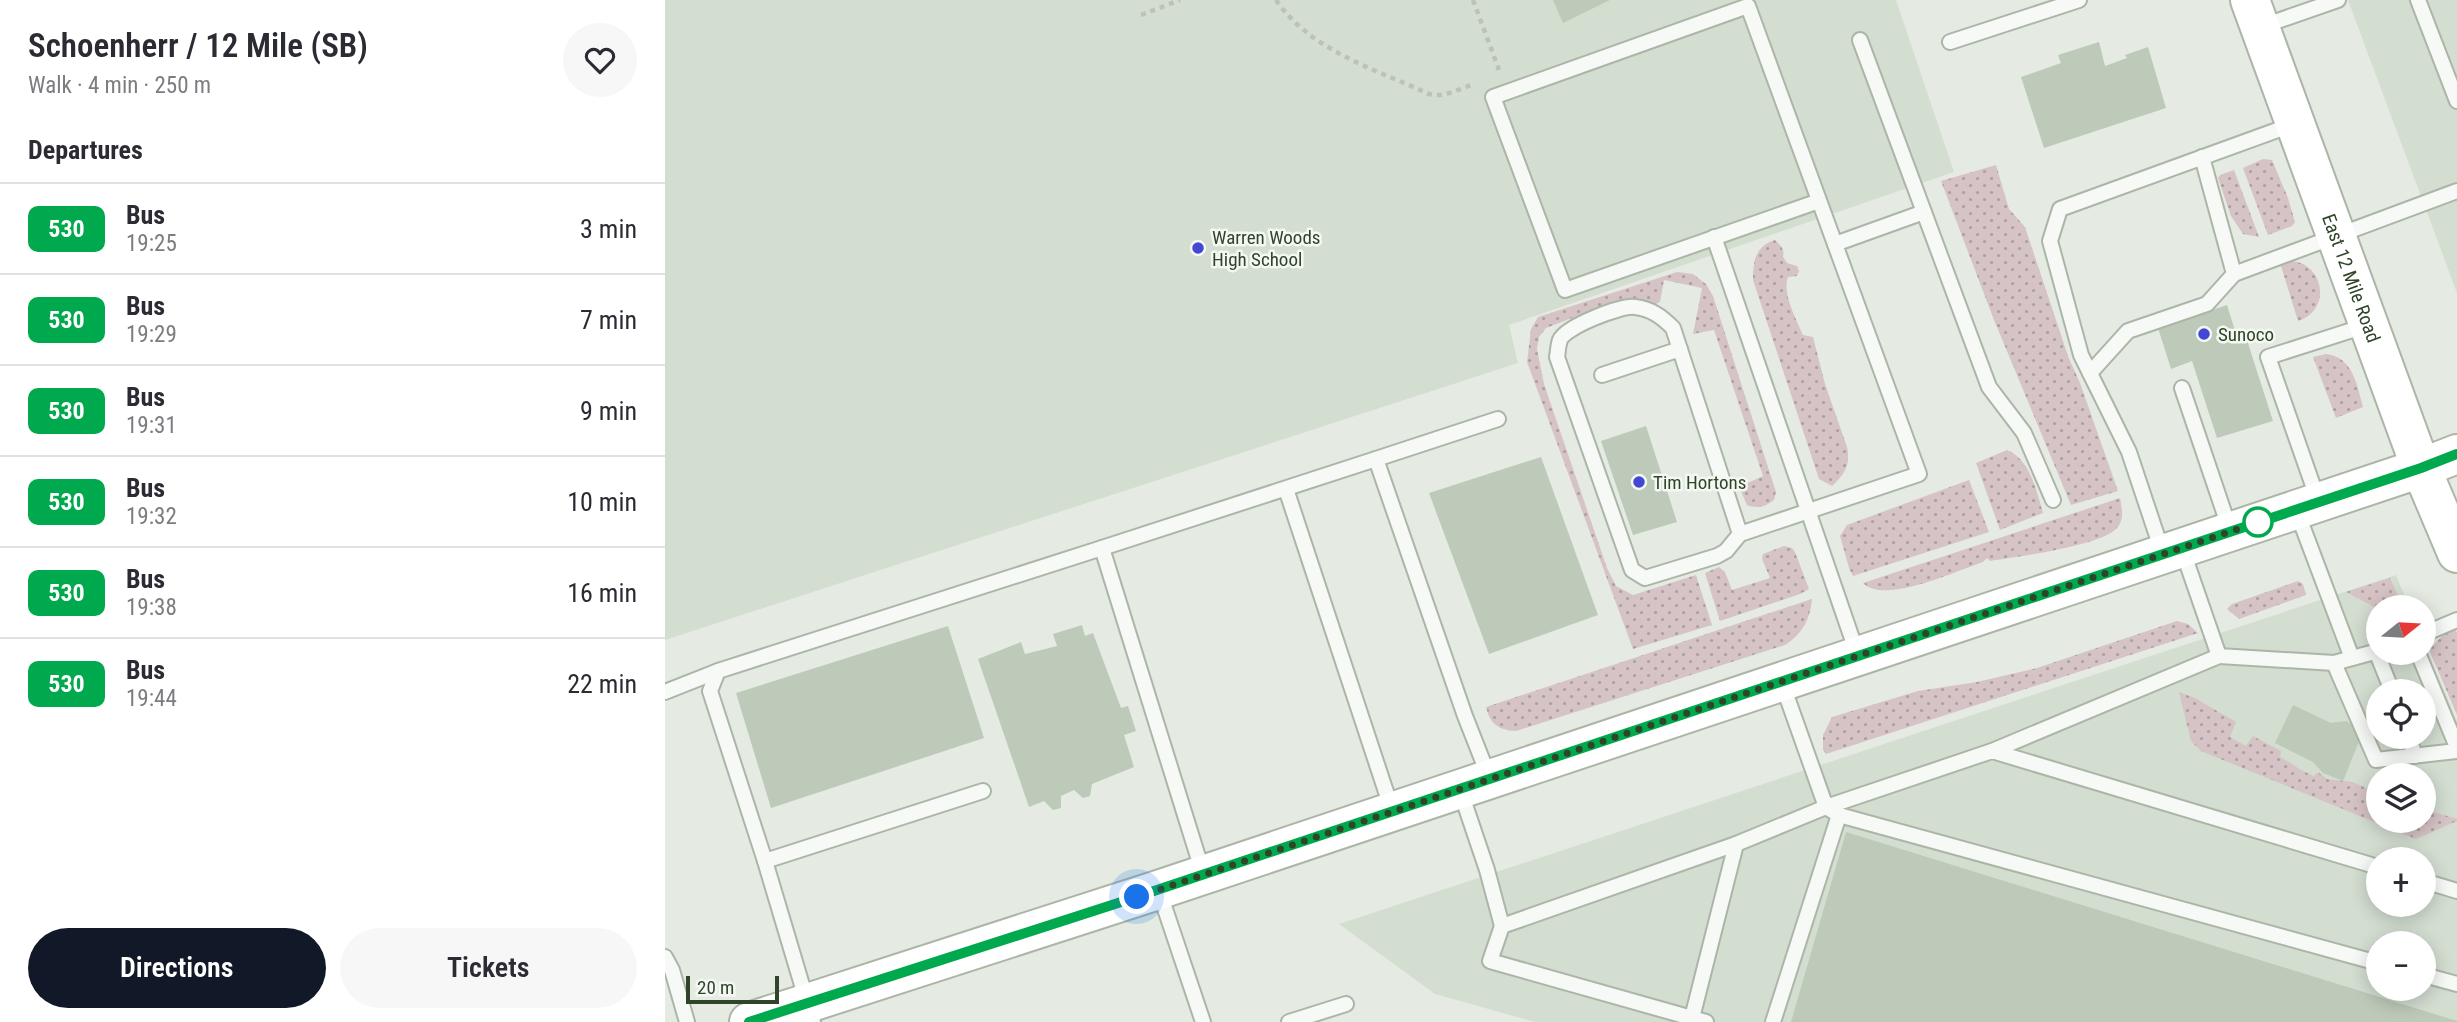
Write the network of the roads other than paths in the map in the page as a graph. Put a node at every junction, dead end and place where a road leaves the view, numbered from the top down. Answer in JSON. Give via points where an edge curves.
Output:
{"nodes":[{"id":1,"x":2079,"y":0,"type":"edge"},
{"id":2,"x":2338,"y":0,"type":"edge"},
{"id":3,"x":2418,"y":0,"type":"edge"},
{"id":4,"x":2255,"y":14,"type":"edge"},
{"id":5,"x":1860,"y":40,"type":"dead end"},
{"id":6,"x":1950,"y":42,"type":"dead end"},
{"id":7,"x":2457,"y":101,"type":"edge"},
{"id":8,"x":2295,"y":123,"type":"junction"},
{"id":9,"x":2202,"y":157,"type":"junction"},
{"id":10,"x":2457,"y":191,"type":"edge"},
{"id":11,"x":1819,"y":201,"type":"junction"},
{"id":12,"x":1924,"y":212,"type":"junction"},
{"id":13,"x":2336,"y":236,"type":"junction"},
{"id":14,"x":1714,"y":237,"type":"junction"},
{"id":15,"x":1835,"y":244,"type":"junction"},
{"id":16,"x":2234,"y":274,"type":"junction"},
{"id":17,"x":2369,"y":324,"type":"junction"},
{"id":18,"x":1680,"y":349,"type":"junction"},
{"id":19,"x":2091,"y":373,"type":"junction"},
{"id":20,"x":1602,"y":375,"type":"dead end"},
{"id":21,"x":2182,"y":388,"type":"dead end"},
{"id":22,"x":1498,"y":419,"type":"dead end"},
{"id":23,"x":2457,"y":454,"type":"edge"},
{"id":24,"x":1376,"y":459,"type":"junction"},
{"id":25,"x":2421,"y":468,"type":"junction"},
{"id":26,"x":1286,"y":489,"type":"junction"},
{"id":27,"x":2053,"y":500,"type":"dead end"},
{"id":28,"x":2307,"y":506,"type":"junction"},
{"id":29,"x":1808,"y":512,"type":"junction"},
{"id":30,"x":2231,"y":531,"type":"junction"},
{"id":31,"x":1740,"y":534,"type":"junction"},
{"id":32,"x":1102,"y":548,"type":"junction"},
{"id":33,"x":2172,"y":551,"type":"junction"},
{"id":34,"x":2457,"y":553,"type":"edge"},
{"id":35,"x":2457,"y":620,"type":"edge"},
{"id":36,"x":2436,"y":629,"type":"edge"},
{"id":37,"x":2366,"y":654,"type":"edge"},
{"id":38,"x":1858,"y":656,"type":"junction"},
{"id":39,"x":2218,"y":656,"type":"junction"},
{"id":40,"x":2352,"y":658,"type":"junction"},
{"id":41,"x":2334,"y":663,"type":"junction"},
{"id":42,"x":2423,"y":665,"type":"edge"},
{"id":43,"x":718,"y":671,"type":"junction"},
{"id":44,"x":1782,"y":681,"type":"junction"},
{"id":45,"x":665,"y":692,"type":"edge"},
{"id":46,"x":2413,"y":749,"type":"edge"},
{"id":47,"x":2457,"y":749,"type":"edge"},
{"id":48,"x":1991,"y":751,"type":"junction"},
{"id":49,"x":2415,"y":756,"type":"junction"},
{"id":50,"x":1474,"y":784,"type":"junction"},
{"id":51,"x":983,"y":791,"type":"dead end"},
{"id":52,"x":1392,"y":811,"type":"junction"},
{"id":53,"x":1833,"y":811,"type":"junction"},
{"id":54,"x":1736,"y":844,"type":"junction"},
{"id":55,"x":765,"y":861,"type":"junction"},
{"id":56,"x":2366,"y":863,"type":"edge"},
{"id":57,"x":1203,"y":874,"type":"junction"},
{"id":58,"x":2436,"y":885,"type":"edge"},
{"id":59,"x":1158,"y":890,"type":"junction"},
{"id":60,"x":2457,"y":891,"type":"edge"},
{"id":61,"x":1502,"y":926,"type":"junction"},
{"id":62,"x":665,"y":957,"type":"edge"},
{"id":63,"x":2366,"y":960,"type":"edge"},
{"id":64,"x":2436,"y":978,"type":"edge"},
{"id":65,"x":2457,"y":984,"type":"edge"},
{"id":66,"x":1346,"y":1004,"type":"dead end"},
{"id":67,"x":810,"y":1013,"type":"edge"},
{"id":68,"x":1699,"y":1020,"type":"edge"},
{"id":69,"x":687,"y":1022,"type":"edge"},
{"id":70,"x":748,"y":1022,"type":"edge"},
{"id":71,"x":1203,"y":1022,"type":"edge"},
{"id":72,"x":1289,"y":1022,"type":"edge"},
{"id":73,"x":1773,"y":1022,"type":"edge"}],
"edges":[{"from":1,"to":6,"type":"lane"},
{"from":2,"to":4,"type":"lane"},
{"from":3,"to":7,"type":"lane"},
{"from":4,"to":8,"type":"main road","name":"East 12 Mile Road"},
{"from":5,"to":12,"type":"lane"},
{"from":8,"to":9,"type":"lane"},
{"from":8,"to":13,"type":"main road","name":"East 12 Mile Road"},
{"from":9,"to":16,"type":"lane"},
{"from":9,"to":19,"type":"lane","via":[[2060,209],[2050,241],[2081,355]]},
{"from":10,"to":13,"type":"lane"},
{"from":11,"to":14,"type":"lane"},
{"from":11,"to":14,"type":"lane","via":[[1748,6],[1493,97],[1565,290]]},
{"from":11,"to":15,"type":"lane"},
{"from":12,"to":15,"type":"lane"},
{"from":12,"to":27,"type":"lane","via":[[1989,387],[2024,433]]},
{"from":13,"to":16,"type":"lane"},
{"from":13,"to":17,"type":"main road","name":"East 12 Mile Road"},
{"from":14,"to":29,"type":"lane"},
{"from":15,"to":29,"type":"lane","via":[[1919,474]]},
{"from":16,"to":19,"type":"lane","via":[[2207,304],[2128,331]]},
{"from":17,"to":25,"type":"main road","name":"East 12 Mile Road"},
{"from":17,"to":28,"type":"lane","via":[[2268,357]]},
{"from":18,"to":20,"type":"lane"},
{"from":18,"to":31,"type":"lane"},
{"from":18,"to":31,"type":"lane","via":[[1673,328],[1659,314],[1631,306],[1572,328],[1560,338],[1557,357],[1632,570],[1645,578],[1717,556]]},
{"from":19,"to":33,"type":"lane"},
{"from":21,"to":30,"type":"lane"},
{"from":22,"to":24,"type":"lane"},
{"from":23,"to":25,"type":"main road"},
{"from":24,"to":26,"type":"lane"},
{"from":24,"to":50,"type":"lane","via":[[1465,716]]},
{"from":25,"to":28,"type":"main road"},
{"from":25,"to":34,"type":"main road","name":"East 12 Mile Road"},
{"from":26,"to":32,"type":"lane"},
{"from":26,"to":52,"type":"lane"},
{"from":28,"to":30,"type":"main road"},
{"from":28,"to":40,"type":"lane"},
{"from":29,"to":31,"type":"lane"},
{"from":29,"to":38,"type":"lane"},
{"from":30,"to":33,"type":"main road"},
{"from":32,"to":43,"type":"lane"},
{"from":32,"to":57,"type":"lane"},
{"from":33,"to":38,"type":"main road"},
{"from":33,"to":39,"type":"lane"},
{"from":35,"to":36,"type":"lane"},
{"from":37,"to":40,"type":"lane"},
{"from":38,"to":44,"type":"main road"},
{"from":39,"to":41,"type":"lane"},
{"from":39,"to":48,"type":"lane"},
{"from":40,"to":41,"type":"lane"},
{"from":41,"to":49,"type":"lane","via":[[2376,760]]},
{"from":42,"to":47,"type":"lane"},
{"from":43,"to":45,"type":"lane"},
{"from":43,"to":55,"type":"lane","via":[[710,691]]},
{"from":44,"to":50,"type":"main road"},
{"from":44,"to":53,"type":"lane"},
{"from":46,"to":49,"type":"lane"},
{"from":47,"to":49,"type":"lane"},
{"from":48,"to":53,"type":"lane"},
{"from":48,"to":56,"type":"lane"},
{"from":50,"to":52,"type":"main road"},
{"from":50,"to":61,"type":"lane","via":[[1487,870]]},
{"from":51,"to":55,"type":"lane"},
{"from":52,"to":57,"type":"main road"},
{"from":53,"to":54,"type":"lane"},
{"from":53,"to":63,"type":"lane"},
{"from":53,"to":73,"type":"lane"},
{"from":54,"to":61,"type":"lane"},
{"from":54,"to":68,"type":"lane"},
{"from":55,"to":67,"type":"lane"},
{"from":57,"to":59,"type":"main road"},
{"from":58,"to":60,"type":"lane"},
{"from":59,"to":67,"type":"main road"},
{"from":59,"to":71,"type":"lane"},
{"from":61,"to":68,"type":"lane","via":[[1490,961]]},
{"from":62,"to":69,"type":"lane"},
{"from":64,"to":65,"type":"lane"},
{"from":66,"to":72,"type":"lane"},
{"from":67,"to":70,"type":"main road"}]}
